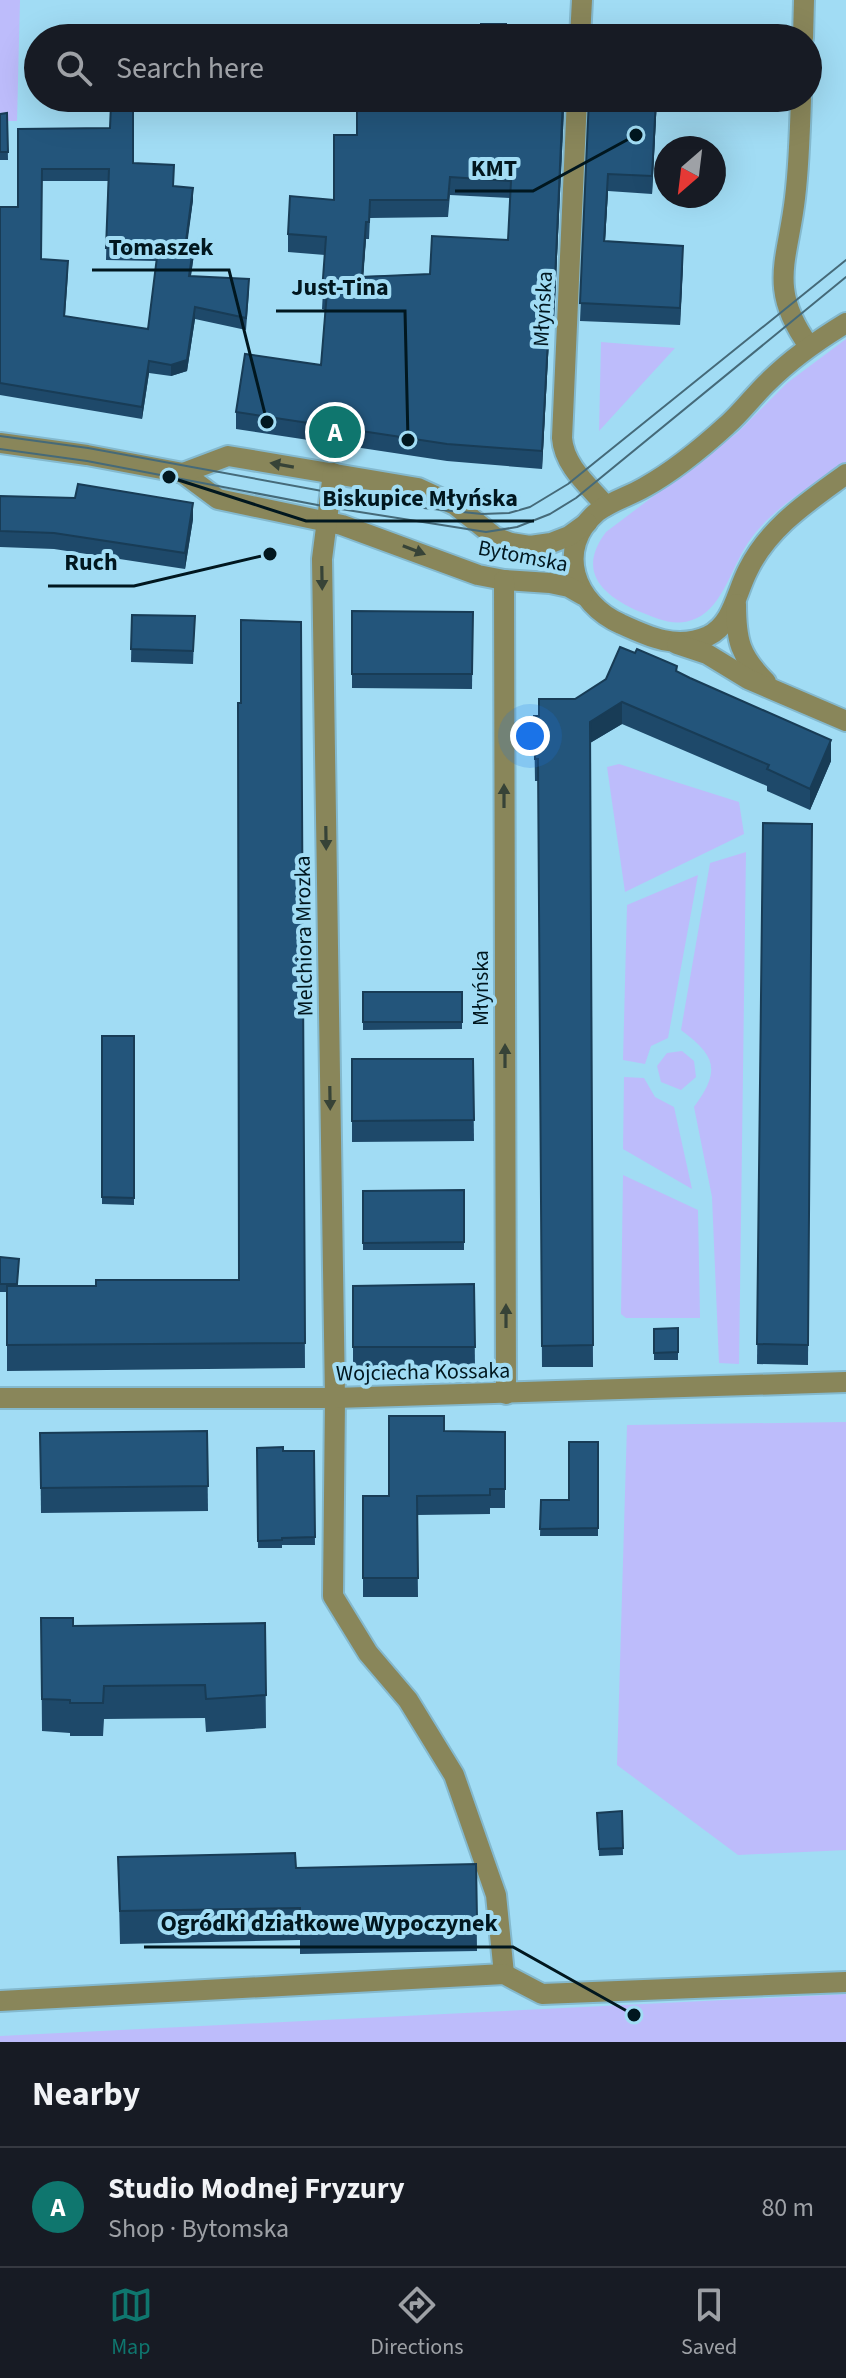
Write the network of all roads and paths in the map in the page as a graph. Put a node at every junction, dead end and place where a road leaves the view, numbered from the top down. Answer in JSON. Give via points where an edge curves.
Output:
{"nodes":[{"id":1,"x":582,"y":0,"type":"edge"},
{"id":2,"x":804,"y":0,"type":"edge"},
{"id":3,"x":581,"y":24,"type":"edge"},
{"id":4,"x":803,"y":24,"type":"edge"},
{"id":5,"x":576,"y":112,"type":"edge"},
{"id":6,"x":800,"y":112,"type":"edge"},
{"id":7,"x":846,"y":323,"type":"edge"},
{"id":8,"x":809,"y":346,"type":"junction"},
{"id":9,"x":0,"y":443,"type":"edge"},
{"id":10,"x":183,"y":473,"type":"junction"},
{"id":11,"x":333,"y":473,"type":"junction"},
{"id":12,"x":846,"y":474,"type":"edge"},
{"id":13,"x":606,"y":506,"type":"junction"},
{"id":14,"x":325,"y":521,"type":"junction"},
{"id":15,"x":588,"y":522,"type":"junction"},
{"id":16,"x":504,"y":580,"type":"junction"},
{"id":17,"x":583,"y":595,"type":"junction"},
{"id":18,"x":736,"y":601,"type":"junction"},
{"id":19,"x":673,"y":642,"type":"junction"},
{"id":20,"x":772,"y":688,"type":"junction"},
{"id":21,"x":846,"y":721,"type":"edge"},
{"id":22,"x":846,"y":1382,"type":"edge"},
{"id":23,"x":506,"y":1394,"type":"junction"},
{"id":24,"x":0,"y":1398,"type":"edge"},
{"id":25,"x":335,"y":1398,"type":"junction"},
{"id":26,"x":504,"y":1974,"type":"junction"},
{"id":27,"x":846,"y":1982,"type":"edge"},
{"id":28,"x":0,"y":2001,"type":"edge"}],
"edges":[{"from":1,"to":3,"type":"street"},
{"from":2,"to":4,"type":"street"},
{"from":5,"to":13,"type":"street","name":"Młyńska","via":[[563,452]]},
{"from":6,"to":8,"type":"street","via":[[795,200],[783,263],[786,306]]},
{"from":7,"to":8,"type":"street","name":"Bytomska"},
{"from":8,"to":13,"type":"street","name":"Bytomska","via":[[728,425],[657,480]]},
{"from":9,"to":10,"type":"street","name":"Bytomska"},
{"from":11,"to":10,"type":"street","name":"Bytomska","one_way":true,"via":[[228,456]]},
{"from":10,"to":14,"type":"street","name":"Bytomska","via":[[218,499]]},
{"from":11,"to":14,"type":"street","name":"Melchiora Mrozka"},
{"from":11,"to":15,"type":"street","name":"Bytomska","via":[[437,495],[511,543],[551,543]]},
{"from":12,"to":18,"type":"street","via":[[775,530],[759,550]]},
{"from":13,"to":15,"type":"street","name":"Bytomska"},
{"from":14,"to":16,"type":"street","name":"Bytomska","one_way":true},
{"from":14,"to":25,"type":"street","name":"Melchiora Mrozka","one_way":true},
{"from":15,"to":17,"type":"street","via":[[574,566]]},
{"from":16,"to":17,"type":"street","name":"Bytomska","via":[[550,583]]},
{"from":23,"to":16,"type":"street","name":"Młyńska","one_way":true},
{"from":17,"to":19,"type":"street","via":[[609,619]]},
{"from":18,"to":19,"type":"street","via":[[719,629]]},
{"from":18,"to":20,"type":"street","via":[[738,644],[749,665]]},
{"from":19,"to":20,"type":"street"},
{"from":20,"to":21,"type":"street"},
{"from":22,"to":23,"type":"street","name":"Wojciecha Kossaka"},
{"from":23,"to":25,"type":"street","name":"Wojciecha Kossaka"},
{"from":24,"to":25,"type":"street","name":"Wojciecha Kossaka"},
{"from":25,"to":26,"type":"street","name":"Melchiora Mrozka","via":[[333,1596],[454,1775],[496,1895]]},
{"from":26,"to":27,"type":"street","via":[[542,1994]]},
{"from":26,"to":28,"type":"street"}]}
